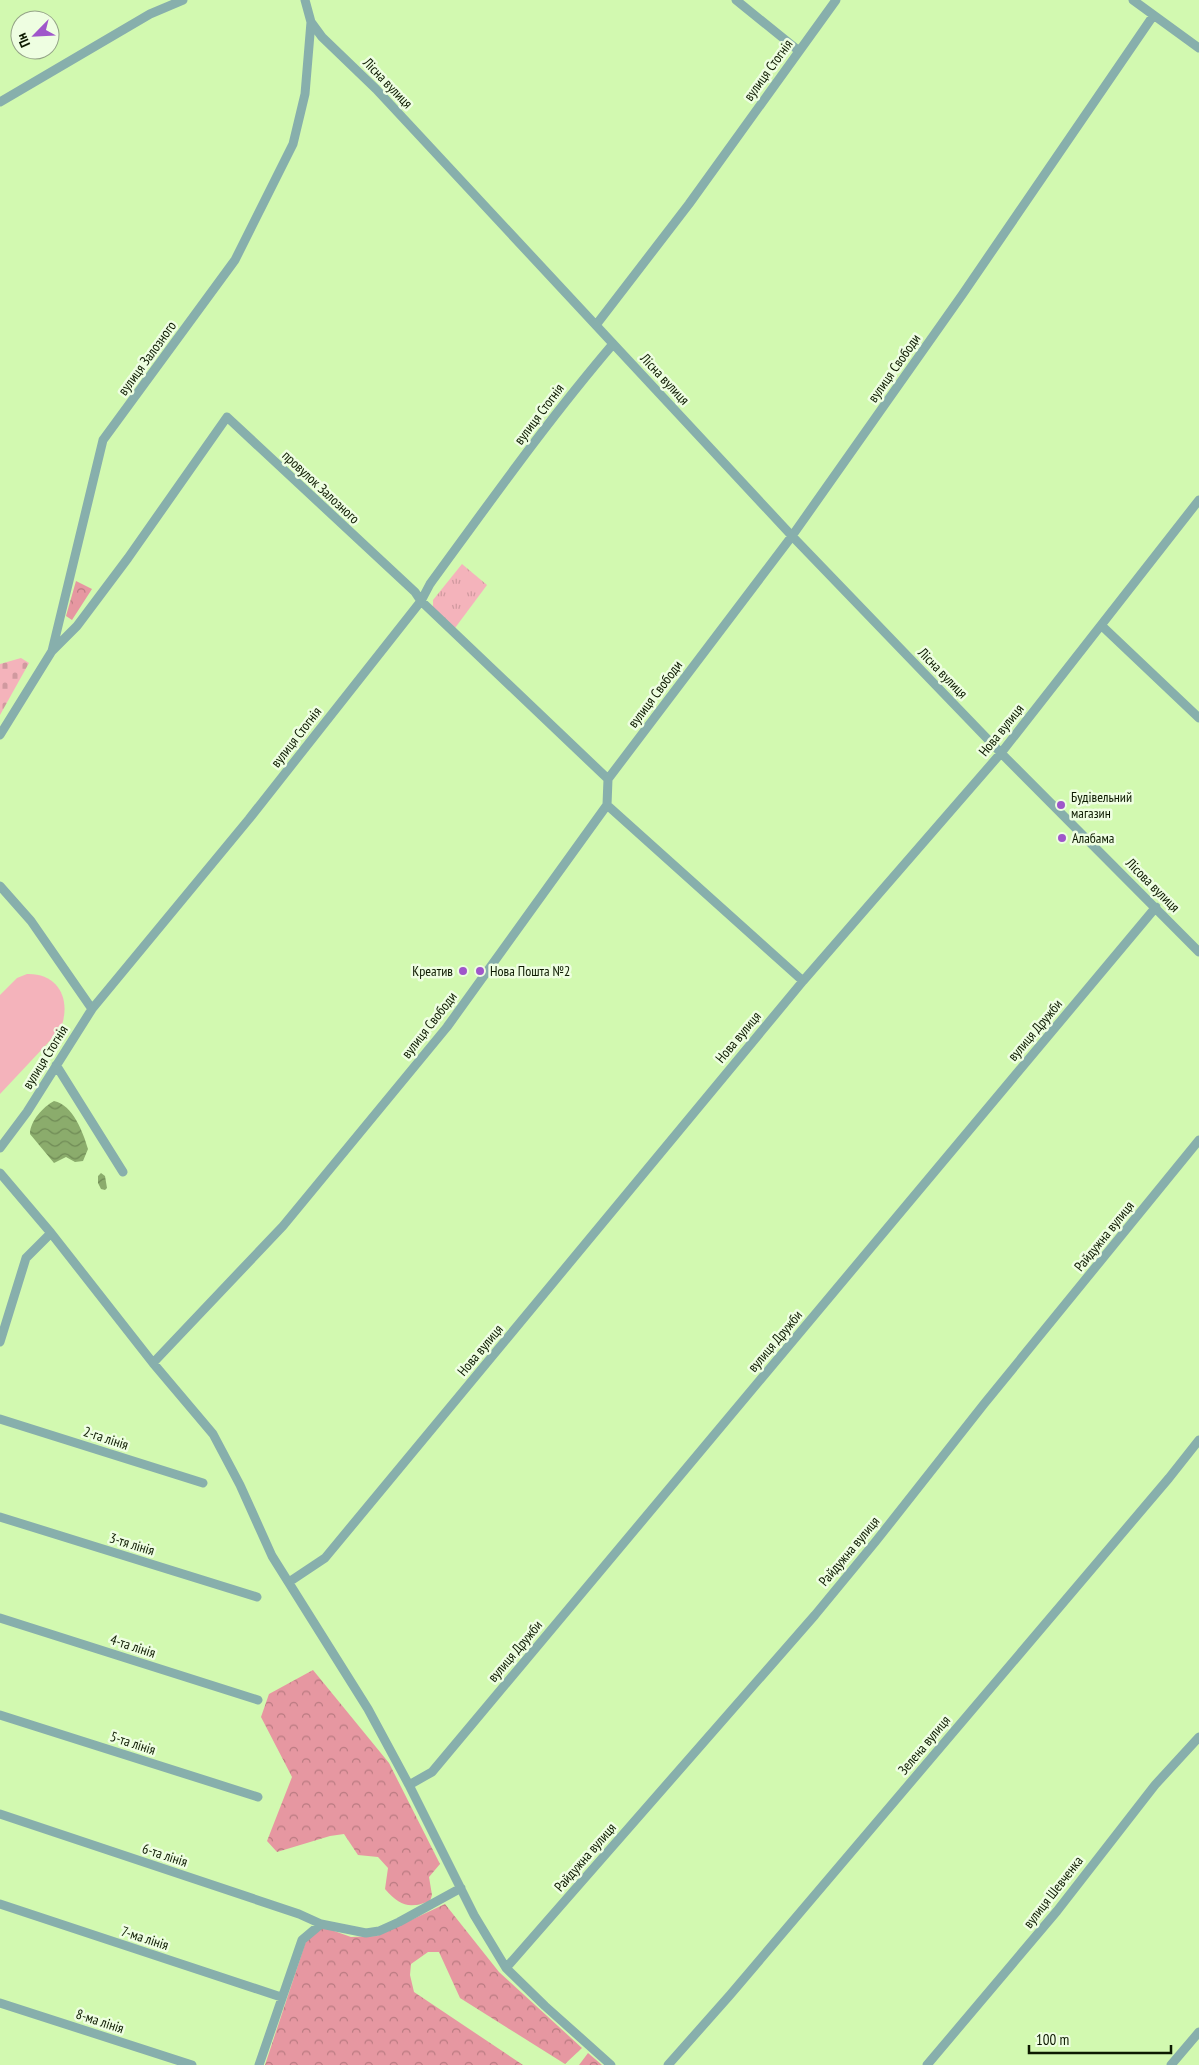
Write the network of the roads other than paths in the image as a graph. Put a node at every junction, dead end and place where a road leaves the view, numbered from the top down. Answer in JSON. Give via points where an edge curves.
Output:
{"nodes":[{"id":1,"x":183,"y":0,"type":"edge"},
{"id":2,"x":305,"y":0,"type":"edge"},
{"id":3,"x":736,"y":0,"type":"edge"},
{"id":4,"x":836,"y":0,"type":"edge"},
{"id":5,"x":1133,"y":0,"type":"edge"},
{"id":6,"x":1153,"y":16,"type":"junction"},
{"id":7,"x":311,"y":22,"type":"junction"},
{"id":8,"x":1199,"y":48,"type":"edge"},
{"id":9,"x":798,"y":51,"type":"junction"},
{"id":10,"x":0,"y":102,"type":"edge"},
{"id":11,"x":596,"y":324,"type":"junction"},
{"id":12,"x":613,"y":344,"type":"junction"},
{"id":13,"x":1199,"y":500,"type":"edge"},
{"id":14,"x":792,"y":536,"type":"junction"},
{"id":15,"x":421,"y":601,"type":"junction"},
{"id":16,"x":1102,"y":626,"type":"junction"},
{"id":17,"x":52,"y":651,"type":"junction"},
{"id":18,"x":1199,"y":718,"type":"edge"},
{"id":19,"x":0,"y":735,"type":"edge"},
{"id":20,"x":1001,"y":753,"type":"junction"},
{"id":21,"x":608,"y":779,"type":"junction"},
{"id":22,"x":607,"y":805,"type":"junction"},
{"id":23,"x":0,"y":886,"type":"edge"},
{"id":24,"x":1156,"y":907,"type":"junction"},
{"id":25,"x":1199,"y":952,"type":"edge"},
{"id":26,"x":802,"y":981,"type":"junction"},
{"id":27,"x":92,"y":1009,"type":"junction"},
{"id":28,"x":56,"y":1065,"type":"junction"},
{"id":29,"x":1199,"y":1140,"type":"edge"},
{"id":30,"x":0,"y":1148,"type":"edge"},
{"id":31,"x":123,"y":1172,"type":"dead end"},
{"id":32,"x":0,"y":1173,"type":"edge"},
{"id":33,"x":51,"y":1233,"type":"junction"},
{"id":34,"x":3,"y":1321,"type":"edge"},
{"id":35,"x":0,"y":1342,"type":"edge"},
{"id":36,"x":153,"y":1363,"type":"junction"},
{"id":37,"x":0,"y":1419,"type":"edge"},
{"id":38,"x":1199,"y":1440,"type":"edge"},
{"id":39,"x":203,"y":1483,"type":"dead end"},
{"id":40,"x":0,"y":1518,"type":"edge"},
{"id":41,"x":289,"y":1582,"type":"junction"},
{"id":42,"x":257,"y":1597,"type":"dead end"},
{"id":43,"x":0,"y":1618,"type":"edge"},
{"id":44,"x":258,"y":1700,"type":"dead end"},
{"id":45,"x":0,"y":1715,"type":"edge"},
{"id":46,"x":1199,"y":1737,"type":"edge"},
{"id":47,"x":409,"y":1785,"type":"junction"},
{"id":48,"x":258,"y":1797,"type":"dead end"},
{"id":49,"x":0,"y":1814,"type":"edge"},
{"id":50,"x":461,"y":1888,"type":"junction"},
{"id":51,"x":0,"y":1904,"type":"edge"},
{"id":52,"x":321,"y":1924,"type":"junction"},
{"id":53,"x":506,"y":1968,"type":"junction"},
{"id":54,"x":281,"y":1997,"type":"junction"},
{"id":55,"x":0,"y":2003,"type":"edge"},
{"id":56,"x":1199,"y":2032,"type":"edge"},
{"id":57,"x":192,"y":2065,"type":"edge"},
{"id":58,"x":259,"y":2065,"type":"edge"},
{"id":59,"x":611,"y":2065,"type":"edge"},
{"id":60,"x":668,"y":2065,"type":"edge"},
{"id":61,"x":927,"y":2065,"type":"edge"},
{"id":62,"x":1171,"y":2065,"type":"edge"}],
"edges":[{"from":1,"to":10,"type":"street","via":[[150,14]]},
{"from":2,"to":7,"type":"street","name":"вулиця Залозного"},
{"from":3,"to":9,"type":"street"},
{"from":4,"to":9,"type":"street","name":"вулиця Стогнія"},
{"from":5,"to":6,"type":"street"},
{"from":6,"to":8,"type":"street"},
{"from":6,"to":14,"type":"street","name":"вулиця Свободи"},
{"from":7,"to":11,"type":"street","name":"Лісна вулиця"},
{"from":7,"to":17,"type":"street","name":"вулиця Залозного","via":[[305,94],[293,144],[235,260],[103,440]]},
{"from":9,"to":11,"type":"street","name":"вулиця Стогнія","via":[[689,204]]},
{"from":11,"to":12,"type":"street","name":"Лісна вулиця"},
{"from":12,"to":14,"type":"street","name":"Лісна вулиця"},
{"from":12,"to":15,"type":"street","name":"вулиця Стогнія","via":[[535,441],[430,584]]},
{"from":13,"to":16,"type":"street","name":"Нова вулиця"},
{"from":14,"to":20,"type":"street","name":"Лісна вулиця"},
{"from":14,"to":21,"type":"street","name":"вулиця Свободи"},
{"from":15,"to":17,"type":"street","name":"провулок Залозного","via":[[227,417],[128,558],[77,626]]},
{"from":15,"to":21,"type":"street","name":"провулок Залозного"},
{"from":15,"to":27,"type":"street","name":"вулиця Стогнія","via":[[249,819]]},
{"from":16,"to":18,"type":"street"},
{"from":16,"to":20,"type":"street","name":"Нова вулиця"},
{"from":17,"to":19,"type":"street","name":"вулиця Залозного"},
{"from":20,"to":24,"type":"street","name":"Лісова вулиця"},
{"from":20,"to":26,"type":"street","name":"Нова вулиця"},
{"from":21,"to":22,"type":"street"},
{"from":22,"to":26,"type":"street"},
{"from":22,"to":36,"type":"street","name":"вулиця Свободи","via":[[447,1027],[283,1226]]},
{"from":23,"to":27,"type":"street","via":[[31,921]]},
{"from":24,"to":25,"type":"street","name":"Лісова вулиця"},
{"from":24,"to":47,"type":"street","name":"вулиця Дружби","via":[[432,1772]]},
{"from":26,"to":41,"type":"street","name":"Нова вулиця","via":[[325,1558]]},
{"from":27,"to":28,"type":"street","name":"вулиця Стогнія"},
{"from":28,"to":30,"type":"street","name":"вулиця Стогнія"},
{"from":28,"to":31,"type":"street"},
{"from":29,"to":53,"type":"street","name":"Райдужна вулиця","via":[[852,1570]]},
{"from":32,"to":33,"type":"street"},
{"from":33,"to":34,"type":"street","via":[[26,1258]]},
{"from":33,"to":36,"type":"street"},
{"from":34,"to":35,"type":"street"},
{"from":36,"to":41,"type":"street","via":[[213,1434],[272,1556]]},
{"from":37,"to":39,"type":"street","name":"2-га лінія"},
{"from":38,"to":60,"type":"street","name":"Зелена вулиця"},
{"from":40,"to":42,"type":"street","name":"3-тя лінія"},
{"from":41,"to":47,"type":"street","via":[[368,1709]]},
{"from":43,"to":44,"type":"street","name":"4-та лінія"},
{"from":45,"to":48,"type":"street","name":"5-та лінія"},
{"from":46,"to":61,"type":"street","name":"вулиця Шевченка","via":[[1155,1785],[1057,1911]]},
{"from":47,"to":50,"type":"street"},
{"from":49,"to":52,"type":"street","name":"6-та лінія","via":[[300,1914]]},
{"from":50,"to":52,"type":"street","name":"6-та лінія","via":[[379,1931],[366,1933]]},
{"from":50,"to":53,"type":"street"},
{"from":51,"to":54,"type":"street","name":"7-ма лінія"},
{"from":52,"to":54,"type":"street","via":[[302,1940]]},
{"from":53,"to":59,"type":"street"},
{"from":54,"to":58,"type":"street"},
{"from":55,"to":57,"type":"street","name":"8-ма лінія"},
{"from":56,"to":62,"type":"street"}]}
